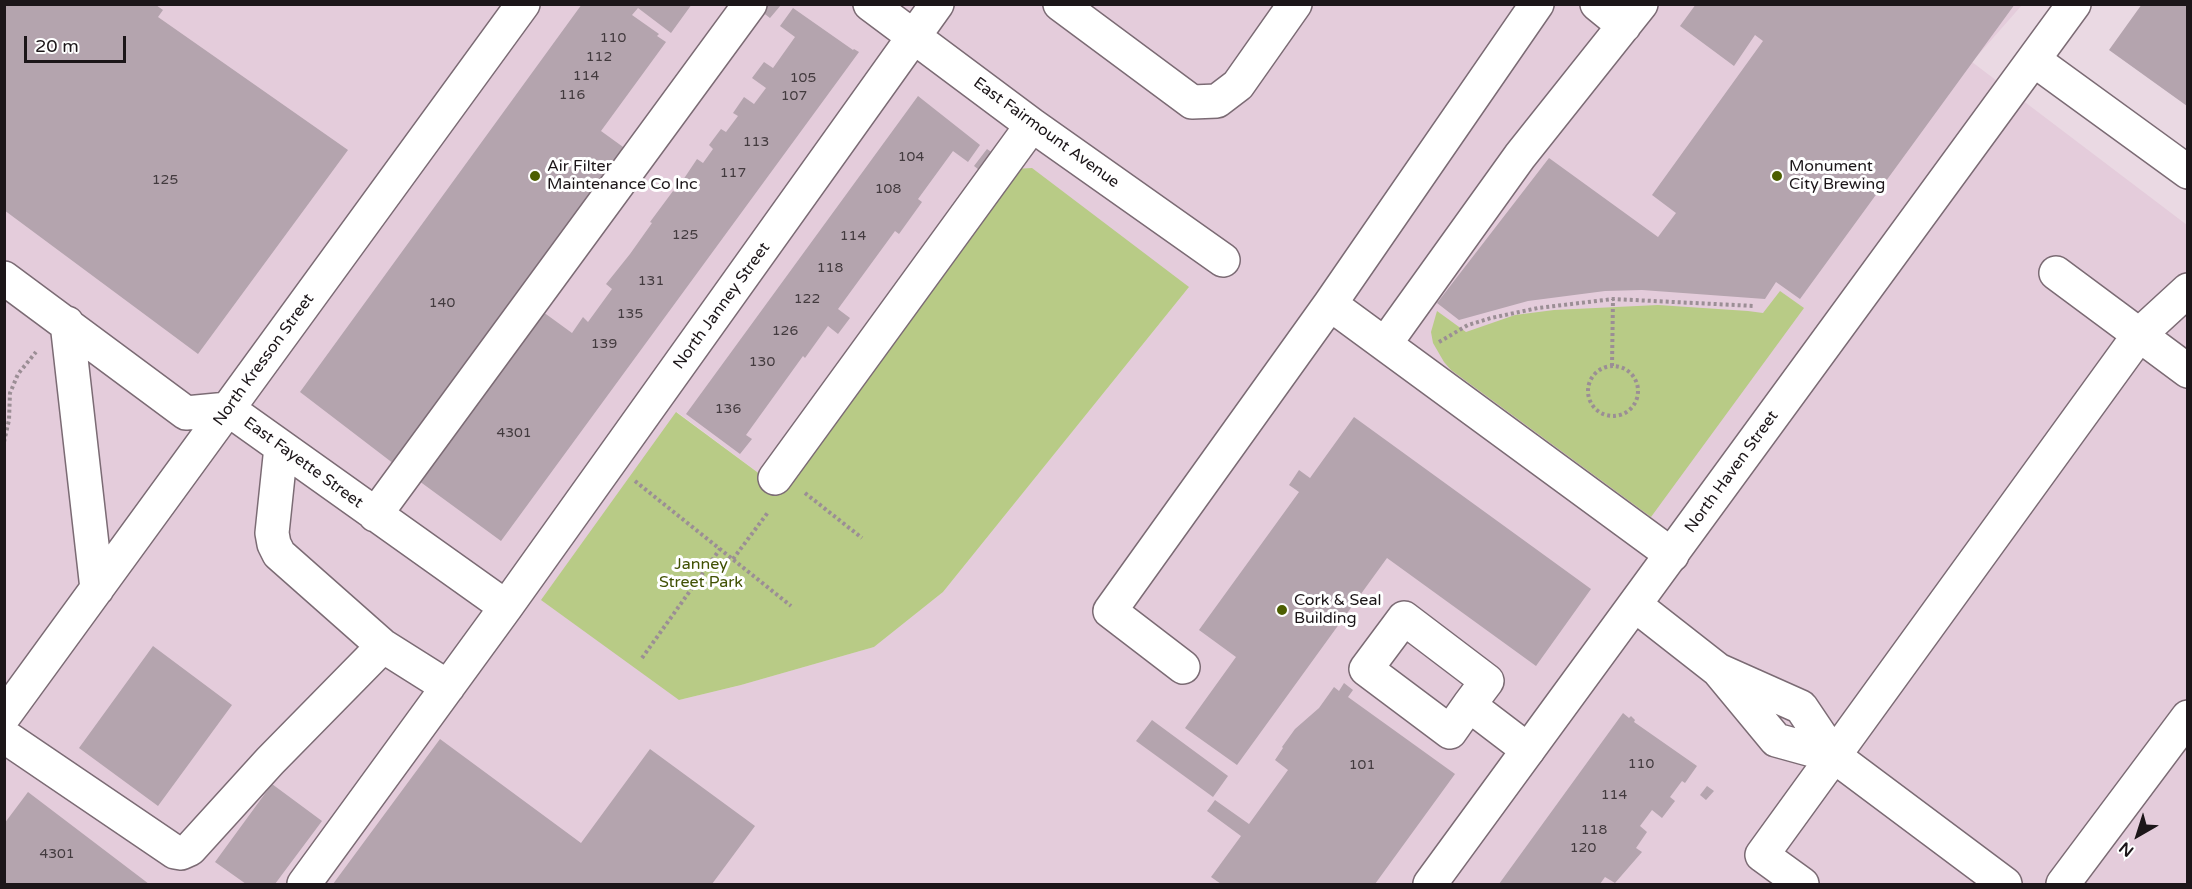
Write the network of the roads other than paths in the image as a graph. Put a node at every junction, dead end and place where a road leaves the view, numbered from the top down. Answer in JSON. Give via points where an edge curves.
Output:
{"nodes":[{"id":1,"x":524,"y":4,"type":"edge"},
{"id":2,"x":750,"y":4,"type":"edge"},
{"id":3,"x":870,"y":4,"type":"edge"},
{"id":4,"x":937,"y":4,"type":"edge"},
{"id":5,"x":1060,"y":4,"type":"edge"},
{"id":6,"x":1295,"y":4,"type":"edge"},
{"id":7,"x":1538,"y":4,"type":"edge"},
{"id":8,"x":1597,"y":4,"type":"edge"},
{"id":9,"x":2074,"y":4,"type":"edge"},
{"id":10,"x":1633,"y":15,"type":"edge"},
{"id":11,"x":914,"y":36,"type":"junction"},
{"id":12,"x":2034,"y":60,"type":"junction"},
{"id":13,"x":1032,"y":124,"type":"junction"},
{"id":14,"x":2187,"y":172,"type":"edge"},
{"id":15,"x":1223,"y":260,"type":"dead end"},
{"id":16,"x":2056,"y":273,"type":"dead end"},
{"id":17,"x":4,"y":278,"type":"edge"},
{"id":18,"x":2187,"y":290,"type":"edge"},
{"id":19,"x":1330,"y":304,"type":"junction"},
{"id":20,"x":67,"y":323,"type":"junction"},
{"id":21,"x":2139,"y":335,"type":"junction"},
{"id":22,"x":1385,"y":344,"type":"junction"},
{"id":23,"x":2187,"y":371,"type":"edge"},
{"id":24,"x":228,"y":409,"type":"junction"},
{"id":25,"x":281,"y":447,"type":"junction"},
{"id":26,"x":782,"y":492,"type":"road end"},
{"id":27,"x":375,"y":514,"type":"junction"},
{"id":28,"x":1672,"y":555,"type":"junction"},
{"id":29,"x":97,"y":589,"type":"junction"},
{"id":30,"x":1635,"y":605,"type":"junction"},
{"id":31,"x":506,"y":607,"type":"junction"},
{"id":32,"x":383,"y":646,"type":"junction"},
{"id":33,"x":1183,"y":667,"type":"dead end"},
{"id":34,"x":448,"y":687,"type":"junction"},
{"id":35,"x":1469,"y":705,"type":"dead end"},
{"id":36,"x":4,"y":716,"type":"edge"},
{"id":37,"x":2187,"y":717,"type":"edge"},
{"id":38,"x":4,"y":736,"type":"edge"},
{"id":39,"x":1528,"y":750,"type":"junction"},
{"id":40,"x":1834,"y":756,"type":"junction"},
{"id":41,"x":304,"y":885,"type":"edge"},
{"id":42,"x":1430,"y":885,"type":"edge"},
{"id":43,"x":1802,"y":885,"type":"edge"},
{"id":44,"x":2004,"y":885,"type":"edge"},
{"id":45,"x":2063,"y":885,"type":"edge"}],
"edges":[{"from":1,"to":24,"type":"street","name":"North Kresson Street"},
{"from":2,"to":27,"type":"street"},
{"from":3,"to":11,"type":"street","name":"East Fairmount Avenue"},
{"from":4,"to":11,"type":"street","name":"North Janney Street"},
{"from":5,"to":6,"type":"street","via":[[1192,102],[1217,101],[1238,85]]},
{"from":7,"to":19,"type":"street"},
{"from":8,"to":10,"type":"street"},
{"from":9,"to":12,"type":"street","name":"North Haven Street"},
{"from":10,"to":22,"type":"street","via":[[1520,156]]},
{"from":11,"to":13,"type":"street","name":"East Fairmount Avenue"},
{"from":11,"to":31,"type":"street","name":"North Janney Street"},
{"from":12,"to":14,"type":"street"},
{"from":12,"to":28,"type":"street","name":"North Haven Street"},
{"from":13,"to":15,"type":"street","name":"East Fairmount Avenue"},
{"from":13,"to":26,"type":"street"},
{"from":16,"to":21,"type":"street"},
{"from":17,"to":20,"type":"street","name":"East Fayette Street"},
{"from":18,"to":21,"type":"street"},
{"from":19,"to":22,"type":"street"},
{"from":19,"to":33,"type":"street","via":[[1110,610]]},
{"from":20,"to":24,"type":"street","name":"East Fayette Street","via":[[186,413]]},
{"from":20,"to":29,"type":"street"},
{"from":21,"to":23,"type":"street"},
{"from":21,"to":40,"type":"street"},
{"from":22,"to":28,"type":"street"},
{"from":24,"to":25,"type":"street","name":"East Fayette Street"},
{"from":24,"to":29,"type":"street","name":"North Kresson Street"},
{"from":25,"to":27,"type":"street","name":"East Fayette Street"},
{"from":25,"to":32,"type":"street","via":[[272,533],[279,554]]},
{"from":27,"to":31,"type":"street","name":"East Fayette Street"},
{"from":28,"to":30,"type":"street","name":"North Haven Street"},
{"from":29,"to":36,"type":"street","name":"North Kresson Street"},
{"from":30,"to":39,"type":"street","name":"North Haven Street"},
{"from":30,"to":40,"type":"street","via":[[1718,670],[1776,740]]},
{"from":31,"to":34,"type":"street","name":"North Janney Street"},
{"from":32,"to":34,"type":"street"},
{"from":32,"to":38,"type":"street","via":[[190,849],[181,853]]},
{"from":34,"to":41,"type":"street","name":"North Janney Street"},
{"from":35,"to":39,"type":"street"},
{"from":37,"to":45,"type":"street"},
{"from":39,"to":42,"type":"street","name":"North Haven Street"},
{"from":40,"to":43,"type":"street","via":[[1762,855]]},
{"from":40,"to":44,"type":"street"}]}
